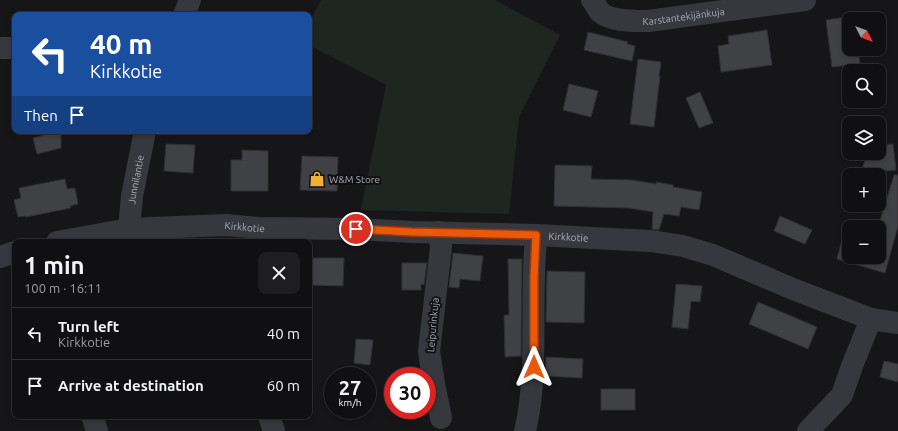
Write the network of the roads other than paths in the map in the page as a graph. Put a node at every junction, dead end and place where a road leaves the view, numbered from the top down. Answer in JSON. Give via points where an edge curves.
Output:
{"nodes":[{"id":1,"x":190,"y":0,"type":"edge"},
{"id":2,"x":592,"y":0,"type":"edge"},
{"id":3,"x":805,"y":0,"type":"edge"},
{"id":4,"x":185,"y":12,"type":"edge"},
{"id":5,"x":0,"y":48,"type":"edge"},
{"id":6,"x":12,"y":48,"type":"edge"},
{"id":7,"x":144,"y":134,"type":"edge"},
{"id":8,"x":129,"y":229,"type":"junction"},
{"id":9,"x":439,"y":232,"type":"junction"},
{"id":10,"x":260,"y":235,"type":"edge"},
{"id":11,"x":536,"y":235,"type":"junction"},
{"id":12,"x":74,"y":239,"type":"edge"},
{"id":13,"x":12,"y":253,"type":"edge"},
{"id":14,"x":0,"y":257,"type":"edge"},
{"id":15,"x":872,"y":319,"type":"junction"},
{"id":16,"x":898,"y":324,"type":"edge"},
{"id":17,"x":441,"y":418,"type":"dead end"},
{"id":18,"x":93,"y":419,"type":"edge"},
{"id":19,"x":270,"y":419,"type":"edge"},
{"id":20,"x":96,"y":431,"type":"edge"},
{"id":21,"x":274,"y":431,"type":"edge"},
{"id":22,"x":525,"y":431,"type":"edge"},
{"id":23,"x":808,"y":431,"type":"edge"}],
"edges":[{"from":1,"to":4,"type":"street"},
{"from":2,"to":3,"type":"street","name":"Karstantekijänkuja","via":[[600,12],[612,18],[648,21]]},
{"from":5,"to":6,"type":"street"},
{"from":7,"to":8,"type":"street","name":"Junnilantie","via":[[132,196]]},
{"from":8,"to":10,"type":"street","name":"Kirkkotie","via":[[226,226]]},
{"from":8,"to":12,"type":"street","name":"Kirkkotie"},
{"from":9,"to":10,"type":"street","name":"Kirkkotie","via":[[356,229]]},
{"from":9,"to":11,"type":"street","name":"Kirkkotie"},
{"from":9,"to":17,"type":"street","name":"Leipurinkuja","via":[[441,246],[429,351]]},
{"from":11,"to":15,"type":"street","name":"Kirkkotie","via":[[651,240],[683,246],[713,255]]},
{"from":11,"to":22,"type":"street","via":[[534,382]]},
{"from":13,"to":14,"type":"street"},
{"from":15,"to":16,"type":"street","name":"Kirkkotie"},
{"from":15,"to":23,"type":"street","via":[[842,395]]},
{"from":18,"to":20,"type":"street"},
{"from":19,"to":21,"type":"street"}]}
